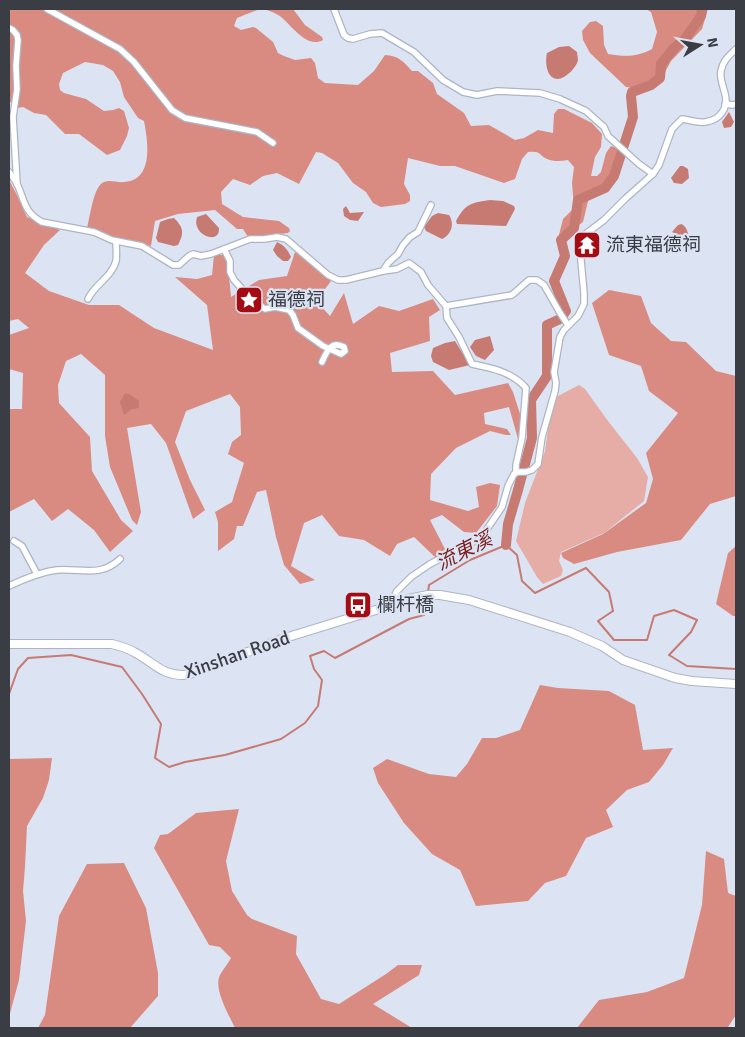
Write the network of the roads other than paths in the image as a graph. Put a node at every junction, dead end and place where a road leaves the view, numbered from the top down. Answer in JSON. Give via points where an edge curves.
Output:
{"nodes":[{"id":1,"x":47,"y":9,"type":"edge"},
{"id":2,"x":334,"y":9,"type":"edge"},
{"id":3,"x":9,"y":28,"type":"edge"},
{"id":4,"x":736,"y":49,"type":"edge"},
{"id":5,"x":726,"y":104,"type":"junction"},
{"id":6,"x":736,"y":104,"type":"edge"},
{"id":7,"x":273,"y":143,"type":"dead end"},
{"id":8,"x":9,"y":172,"type":"edge"},
{"id":9,"x":653,"y":174,"type":"junction"},
{"id":10,"x":17,"y":184,"type":"junction"},
{"id":11,"x":431,"y":205,"type":"dead end"},
{"id":12,"x":116,"y":241,"type":"junction"},
{"id":13,"x":224,"y":249,"type":"junction"},
{"id":14,"x":383,"y":271,"type":"junction"},
{"id":15,"x":88,"y":299,"type":"dead end"},
{"id":16,"x":446,"y":306,"type":"junction"},
{"id":17,"x":568,"y":325,"type":"junction"},
{"id":18,"x":322,"y":362,"type":"dead end"},
{"id":19,"x":517,"y":473,"type":"junction"},
{"id":20,"x":14,"y":541,"type":"dead end"},
{"id":21,"x":120,"y":559,"type":"dead end"},
{"id":22,"x":37,"y":574,"type":"junction"},
{"id":23,"x":9,"y":586,"type":"edge"},
{"id":24,"x":390,"y":605,"type":"junction"},
{"id":25,"x":9,"y":644,"type":"edge"},
{"id":26,"x":736,"y":684,"type":"edge"}],
"edges":[{"from":1,"to":7,"type":"street","via":[[120,49],[172,110],[185,118],[257,132]]},
{"from":2,"to":9,"type":"street","via":[[344,36],[353,39],[382,33],[414,52],[443,80],[463,92],[477,95],[540,93],[586,111],[604,127],[608,136]]},
{"from":3,"to":10,"type":"street","via":[[18,40],[13,117]]},
{"from":4,"to":5,"type":"street","via":[[724,60],[720,73]]},
{"from":5,"to":6,"type":"street"},
{"from":5,"to":9,"type":"street","via":[[714,120],[682,119],[672,129]]},
{"from":8,"to":10,"type":"street"},
{"from":9,"to":17,"type":"street","via":[[579,239],[584,304]]},
{"from":10,"to":12,"type":"street","via":[[24,204],[35,218],[94,232]]},
{"from":11,"to":14,"type":"street","via":[[418,232],[410,237]]},
{"from":12,"to":13,"type":"street","via":[[142,246],[179,266],[193,254],[201,256]]},
{"from":12,"to":15,"type":"street","via":[[116,262]]},
{"from":13,"to":14,"type":"street","via":[[250,239],[276,237],[286,239],[338,280]]},
{"from":13,"to":18,"type":"street","via":[[234,280],[252,300],[265,309],[289,310],[298,328],[328,348]]},
{"from":14,"to":16,"type":"street","via":[[409,263],[422,272],[428,285]]},
{"from":16,"to":17,"type":"street","via":[[512,295],[529,280],[537,280],[544,285]]},
{"from":16,"to":19,"type":"street","via":[[447,318],[472,364],[494,368],[519,380],[526,388]]},
{"from":17,"to":19,"type":"street","via":[[560,337],[554,372],[556,382],[538,464],[532,470]]},
{"from":19,"to":24,"type":"street","via":[[508,486],[502,507],[483,535],[411,578],[397,591]]},
{"from":20,"to":22,"type":"street","via":[[22,546]]},
{"from":21,"to":22,"type":"street","via":[[99,571],[57,570]]},
{"from":22,"to":23,"type":"street"},
{"from":24,"to":25,"type":"street","name":"Xinshan Road","via":[[285,638],[187,675],[168,674],[136,652],[112,644]]},
{"from":24,"to":26,"type":"street","name":"Xinshan Road","via":[[428,595],[468,600],[570,632],[602,646],[623,660],[675,678]]}]}
